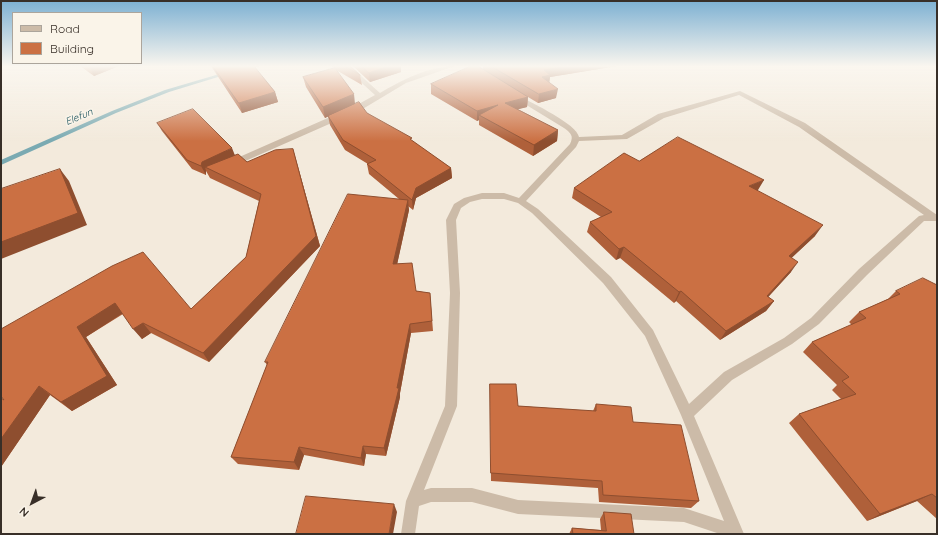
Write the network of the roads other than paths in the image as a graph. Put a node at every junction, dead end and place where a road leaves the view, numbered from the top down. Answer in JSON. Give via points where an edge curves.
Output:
{"nodes":[{"id":1,"x":374,"y":91,"type":"edge"},
{"id":2,"x":387,"y":91,"type":"edge"},
{"id":3,"x":508,"y":91,"type":"edge"},
{"id":4,"x":379,"y":95,"type":"junction"},
{"id":5,"x":576,"y":139,"type":"junction"},
{"id":6,"x":224,"y":167,"type":"edge"},
{"id":7,"x":521,"y":201,"type":"junction"},
{"id":8,"x":935,"y":218,"type":"edge"},
{"id":9,"x":687,"y":414,"type":"junction"},
{"id":10,"x":413,"y":501,"type":"junction"},
{"id":11,"x":736,"y":533,"type":"edge"},
{"id":12,"x":408,"y":534,"type":"edge"}],
"edges":[{"from":1,"to":4,"type":"street"},
{"from":2,"to":4,"type":"street"},
{"from":3,"to":5,"type":"street","via":[[567,126],[576,133]]},
{"from":4,"to":6,"type":"street","via":[[358,108]]},
{"from":5,"to":7,"type":"street"},
{"from":5,"to":8,"type":"street","via":[[624,136],[661,116],[740,93],[802,124]]},
{"from":7,"to":9,"type":"street","via":[[535,211],[607,280],[649,333]]},
{"from":7,"to":10,"type":"street","via":[[504,196],[482,196],[456,206],[451,220],[455,294],[451,406]]},
{"from":8,"to":9,"type":"street","via":[[922,218],[863,272],[815,321],[788,341],[728,376]]},
{"from":9,"to":11,"type":"street"},
{"from":10,"to":11,"type":"street","via":[[431,495],[472,495],[518,507],[684,515]]},
{"from":10,"to":12,"type":"street"}]}
